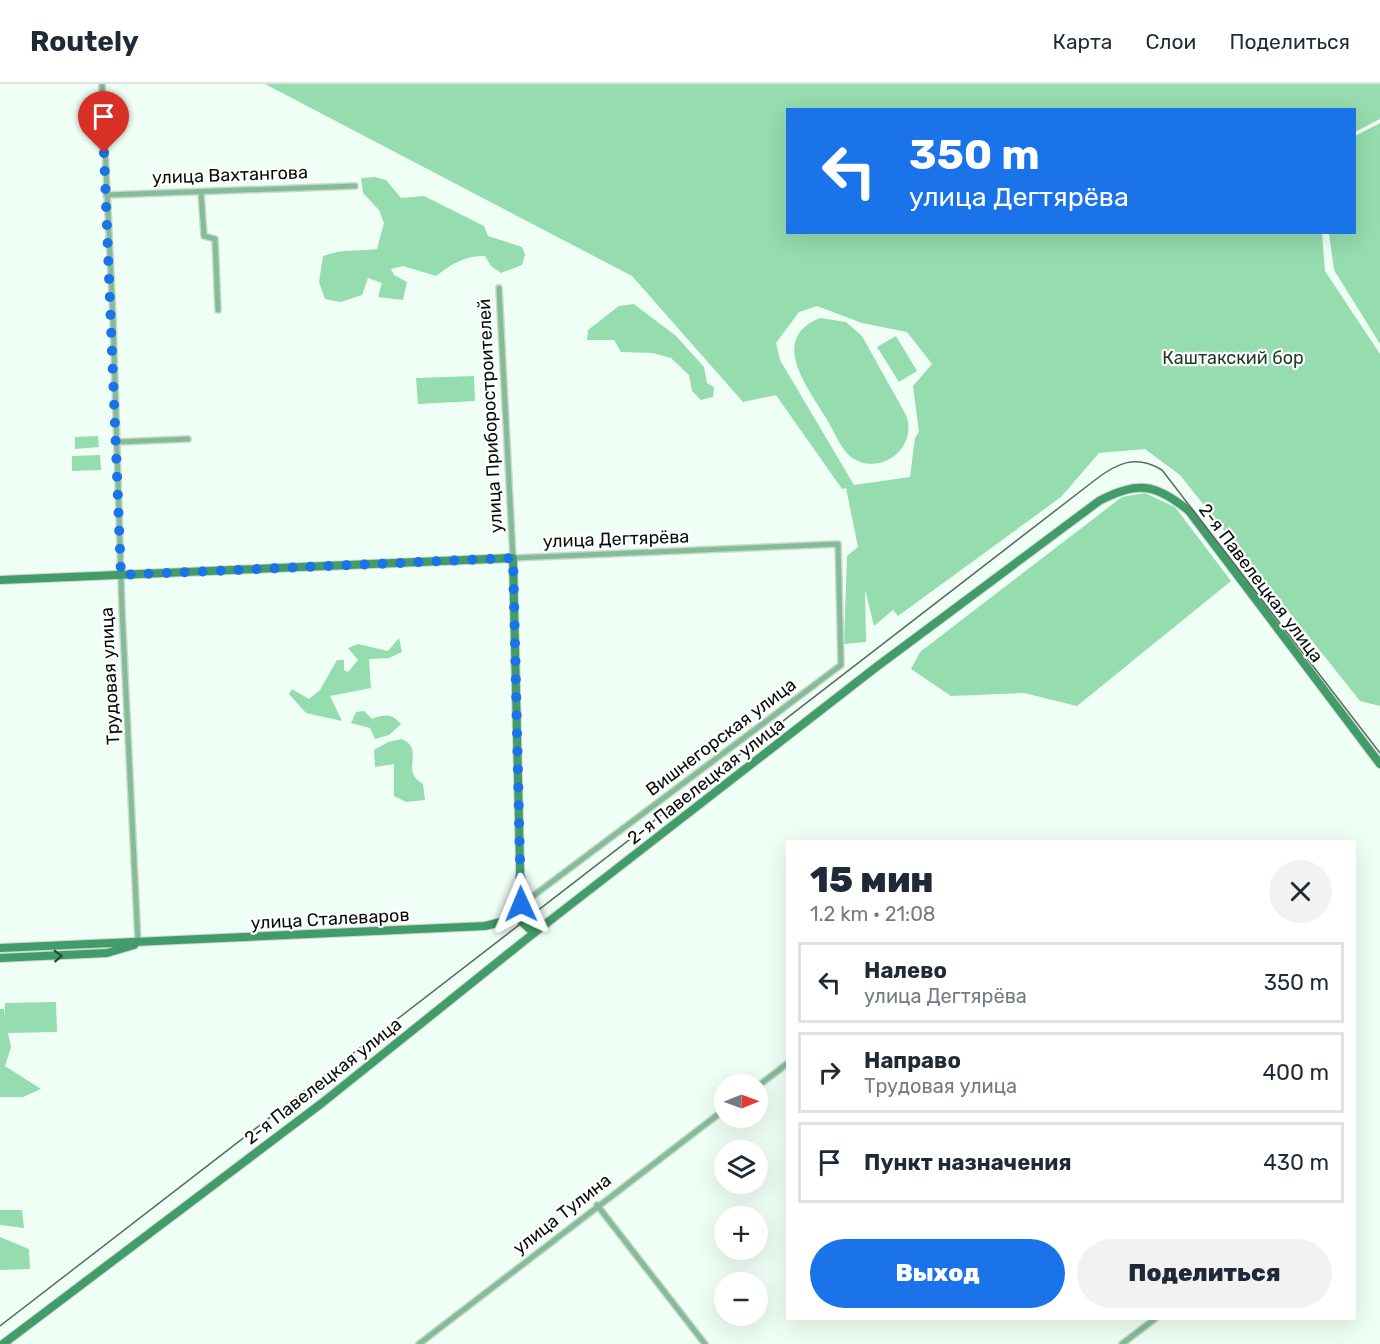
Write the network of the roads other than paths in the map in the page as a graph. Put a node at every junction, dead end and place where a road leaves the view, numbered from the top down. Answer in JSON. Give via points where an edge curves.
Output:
{"nodes":[{"id":1,"x":102,"y":84,"type":"edge"},
{"id":2,"x":355,"y":186,"type":"dead end"},
{"id":3,"x":201,"y":192,"type":"junction"},
{"id":4,"x":106,"y":195,"type":"junction"},
{"id":5,"x":499,"y":288,"type":"dead end"},
{"id":6,"x":218,"y":310,"type":"dead end"},
{"id":7,"x":188,"y":439,"type":"dead end"},
{"id":8,"x":117,"y":442,"type":"junction"},
{"id":9,"x":838,"y":544,"type":"joint"},
{"id":10,"x":513,"y":558,"type":"junction"},
{"id":11,"x":121,"y":575,"type":"junction"},
{"id":12,"x":0,"y":580,"type":"edge"},
{"id":13,"x":1380,"y":764,"type":"edge"},
{"id":14,"x":521,"y":908,"type":"junction"},
{"id":15,"x":534,"y":933,"type":"junction"},
{"id":16,"x":138,"y":943,"type":"junction"},
{"id":17,"x":0,"y":948,"type":"edge"},
{"id":18,"x":0,"y":958,"type":"edge"},
{"id":19,"x":786,"y":1065,"type":"edge"},
{"id":20,"x":768,"y":1078,"type":"edge"},
{"id":21,"x":714,"y":1117,"type":"edge"},
{"id":22,"x":597,"y":1205,"type":"junction"},
{"id":23,"x":1153,"y":1320,"type":"edge"},
{"id":24,"x":3,"y":1344,"type":"edge"},
{"id":25,"x":419,"y":1344,"type":"edge"},
{"id":26,"x":705,"y":1344,"type":"edge"},
{"id":27,"x":1122,"y":1344,"type":"edge"}],
"edges":[{"from":1,"to":4,"type":"street","name":"Трудовая улица"},
{"from":2,"to":3,"type":"street","name":"улица Вахтангова"},
{"from":3,"to":4,"type":"street","name":"улица Вахтангова"},
{"from":3,"to":6,"type":"street","via":[[204,236],[215,239]]},
{"from":4,"to":8,"type":"street","name":"Трудовая улица"},
{"from":5,"to":10,"type":"street","name":"улица Приборостроителей"},
{"from":7,"to":8,"type":"street"},
{"from":8,"to":11,"type":"street","name":"Трудовая улица"},
{"from":9,"to":10,"type":"street","name":"улица Дегтярёва"},
{"from":9,"to":14,"type":"street","name":"Вишнегорская улица","via":[[841,665]]},
{"from":10,"to":11,"type":"main road","name":"улица Дегтярёва"},
{"from":10,"to":14,"type":"main road","name":"улица Приборостроителей"},
{"from":11,"to":12,"type":"main road","name":"улица Дегтярёва"},
{"from":11,"to":16,"type":"street","name":"Трудовая улица"},
{"from":13,"to":15,"type":"main road","name":"2-я Павелецкая улица","via":[[1189,511],[1157,489],[1121,489],[1099,501],[884,661]]},
{"from":14,"to":15,"type":"main road","name":"улица Приборостроителей","via":[[521,921]]},
{"from":14,"to":16,"type":"main road","name":"улица Сталеваров","via":[[501,922],[485,926]]},
{"from":15,"to":24,"type":"main road","name":"2-я Павелецкая улица","via":[[322,1103]]},
{"from":16,"to":17,"type":"main road","name":"улица Сталеваров"},
{"from":18,"to":16,"type":"main road","name":"улица Сталеваров","one_way":true,"via":[[107,953]]},
{"from":19,"to":20,"type":"street"},
{"from":21,"to":22,"type":"street","name":"улица Тулина"},
{"from":22,"to":25,"type":"street","name":"улица Тулина"},
{"from":22,"to":26,"type":"street"},
{"from":23,"to":27,"type":"street"}]}
